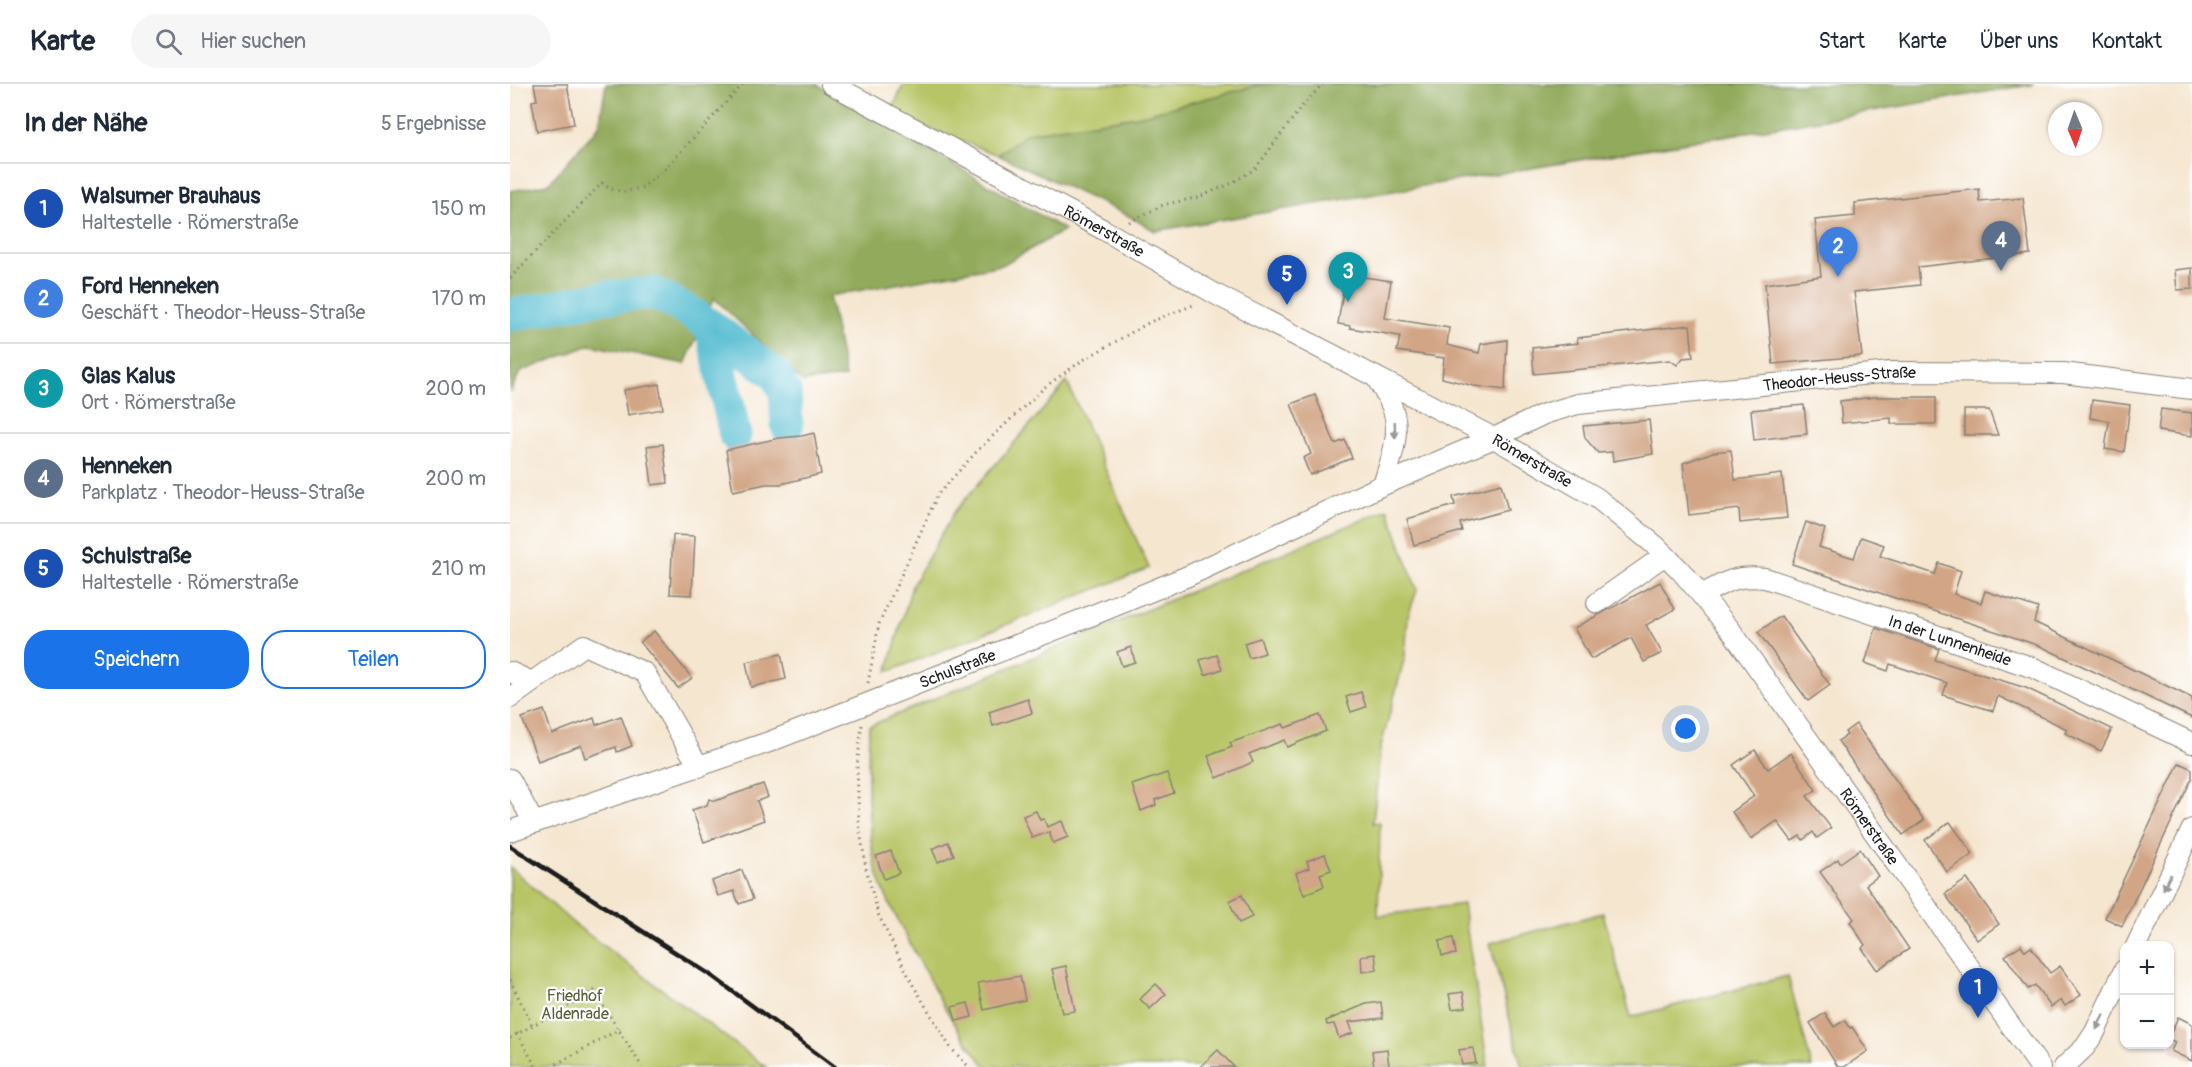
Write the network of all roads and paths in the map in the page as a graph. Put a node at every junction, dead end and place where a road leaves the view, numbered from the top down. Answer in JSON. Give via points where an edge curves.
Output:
{"nodes":[{"id":1,"x":743,"y":84,"type":"edge"},
{"id":2,"x":831,"y":84,"type":"edge"},
{"id":3,"x":1323,"y":84,"type":"edge"},
{"id":4,"x":1104,"y":230,"type":"junction"},
{"id":5,"x":510,"y":278,"type":"edge"},
{"id":6,"x":1217,"y":295,"type":"junction"},
{"id":7,"x":1376,"y":378,"type":"junction"},
{"id":8,"x":2192,"y":389,"type":"edge"},
{"id":9,"x":1494,"y":438,"type":"junction"},
{"id":10,"x":1383,"y":485,"type":"junction"},
{"id":11,"x":1665,"y":555,"type":"junction"},
{"id":12,"x":1702,"y":595,"type":"junction"},
{"id":13,"x":1597,"y":603,"type":"dead end"},
{"id":14,"x":510,"y":672,"type":"edge"},
{"id":15,"x":531,"y":682,"type":"junction"},
{"id":16,"x":510,"y":698,"type":"edge"},
{"id":17,"x":864,"y":705,"type":"junction"},
{"id":18,"x":2192,"y":743,"type":"edge"},
{"id":19,"x":699,"y":767,"type":"junction"},
{"id":20,"x":510,"y":779,"type":"edge"},
{"id":21,"x":534,"y":823,"type":"junction"},
{"id":22,"x":2192,"y":829,"type":"edge"},
{"id":23,"x":510,"y":831,"type":"edge"},
{"id":24,"x":2138,"y":941,"type":"edge"},
{"id":25,"x":2120,"y":979,"type":"edge"},
{"id":26,"x":510,"y":980,"type":"edge"},
{"id":27,"x":532,"y":1025,"type":"junction"},
{"id":28,"x":620,"y":1029,"type":"junction"},
{"id":29,"x":517,"y":1033,"type":"junction"},
{"id":30,"x":510,"y":1038,"type":"edge"},
{"id":31,"x":535,"y":1067,"type":"edge"},
{"id":32,"x":551,"y":1067,"type":"edge"},
{"id":33,"x":642,"y":1067,"type":"edge"},
{"id":34,"x":969,"y":1067,"type":"edge"},
{"id":35,"x":2040,"y":1067,"type":"edge"},
{"id":36,"x":2064,"y":1067,"type":"edge"}],
"edges":[{"from":1,"to":5,"type":"path","via":[[643,187],[625,192],[602,183]]},
{"from":2,"to":4,"type":"street","name":"Römerstraße"},
{"from":3,"to":4,"type":"path","via":[[1255,169],[1199,197],[1163,205]]},
{"from":4,"to":6,"type":"street","name":"Römerstraße"},
{"from":6,"to":7,"type":"street","name":"Römerstraße"},
{"from":6,"to":17,"type":"path","via":[[1150,322],[1046,386],[938,494],[879,624]]},
{"from":7,"to":9,"type":"street","name":"Römerstraße"},
{"from":7,"to":10,"type":"street","one_way":true,"via":[[1392,407],[1396,426]]},
{"from":8,"to":9,"type":"street","name":"Theodor-Heuss-Straße","via":[[2063,374],[1875,373],[1578,404],[1544,414]]},
{"from":9,"to":10,"type":"street","name":"Schulstraße"},
{"from":9,"to":11,"type":"street","name":"Römerstraße","via":[[1598,498]]},
{"from":10,"to":17,"type":"street","name":"Schulstraße","via":[[1188,576]]},
{"from":11,"to":12,"type":"street","name":"Römerstraße"},
{"from":11,"to":13,"type":"street"},
{"from":12,"to":18,"type":"street","name":"In der Lunnenheide","via":[[1730,579],[1766,578],[2034,668]]},
{"from":12,"to":35,"type":"street","name":"Römerstraße"},
{"from":14,"to":15,"type":"street"},
{"from":15,"to":16,"type":"street"},
{"from":15,"to":19,"type":"street","via":[[585,645],[645,673]]},
{"from":17,"to":19,"type":"street","name":"Schulstraße"},
{"from":17,"to":34,"type":"path","via":[[857,766],[859,825],[878,914],[913,985],[950,1047]]},
{"from":19,"to":21,"type":"street","name":"Schulstraße"},
{"from":20,"to":21,"type":"street"},
{"from":21,"to":23,"type":"street","name":"Schulstraße"},
{"from":22,"to":24,"type":"street","one_way":true},
{"from":25,"to":36,"type":"street","one_way":true,"via":[[2095,1032]]},
{"from":26,"to":27,"type":"path"},
{"from":27,"to":28,"type":"path","via":[[594,991]]},
{"from":27,"to":29,"type":"path"},
{"from":28,"to":32,"type":"path"},
{"from":28,"to":33,"type":"path"},
{"from":29,"to":30,"type":"path"},
{"from":29,"to":31,"type":"path"}]}
